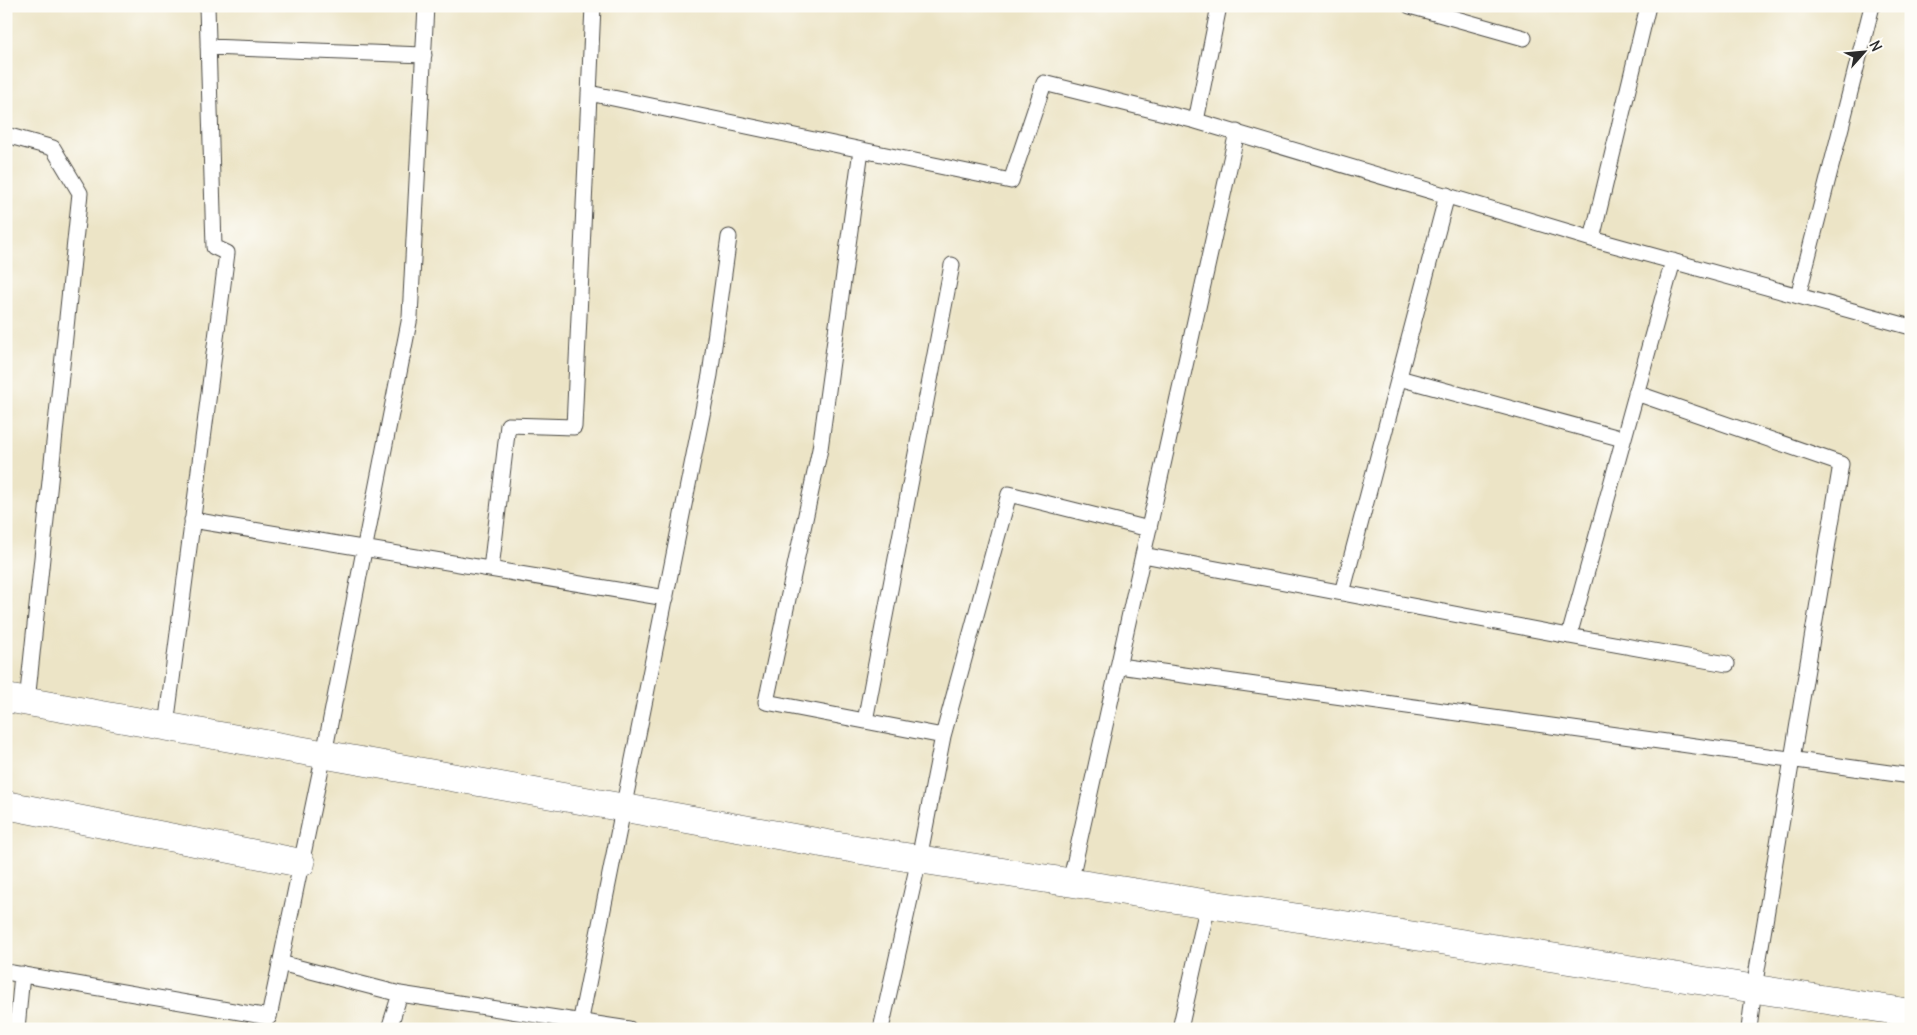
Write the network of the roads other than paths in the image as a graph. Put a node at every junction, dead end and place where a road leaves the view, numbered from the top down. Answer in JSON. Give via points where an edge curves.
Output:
{"nodes":[{"id":1,"x":207,"y":6,"type":"edge"},
{"id":2,"x":426,"y":6,"type":"edge"},
{"id":3,"x":593,"y":6,"type":"edge"},
{"id":4,"x":1219,"y":6,"type":"edge"},
{"id":5,"x":1410,"y":6,"type":"edge"},
{"id":6,"x":1648,"y":6,"type":"edge"},
{"id":7,"x":1872,"y":6,"type":"edge"},
{"id":8,"x":1524,"y":38,"type":"dead end"},
{"id":9,"x":208,"y":47,"type":"junction"},
{"id":10,"x":424,"y":55,"type":"junction"},
{"id":11,"x":589,"y":93,"type":"junction"},
{"id":12,"x":1196,"y":121,"type":"junction"},
{"id":13,"x":1237,"y":132,"type":"junction"},
{"id":14,"x":6,"y":135,"type":"edge"},
{"id":15,"x":861,"y":150,"type":"junction"},
{"id":16,"x":1447,"y":195,"type":"junction"},
{"id":17,"x":729,"y":237,"type":"dead end"},
{"id":18,"x":1592,"y":239,"type":"junction"},
{"id":19,"x":1673,"y":261,"type":"junction"},
{"id":20,"x":952,"y":266,"type":"dead end"},
{"id":21,"x":1798,"y":296,"type":"junction"},
{"id":22,"x":1911,"y":327,"type":"edge"},
{"id":23,"x":1399,"y":378,"type":"junction"},
{"id":24,"x":1636,"y":393,"type":"junction"},
{"id":25,"x":1623,"y":439,"type":"junction"},
{"id":26,"x":192,"y":520,"type":"junction"},
{"id":27,"x":1149,"y":529,"type":"junction"},
{"id":28,"x":364,"y":549,"type":"junction"},
{"id":29,"x":1143,"y":555,"type":"junction"},
{"id":30,"x":491,"y":569,"type":"junction"},
{"id":31,"x":1342,"y":593,"type":"junction"},
{"id":32,"x":666,"y":598,"type":"junction"},
{"id":33,"x":1569,"y":636,"type":"junction"},
{"id":34,"x":1727,"y":664,"type":"dead end"},
{"id":35,"x":1118,"y":666,"type":"junction"},
{"id":36,"x":17,"y":700,"type":"edge"},
{"id":37,"x":865,"y":721,"type":"junction"},
{"id":38,"x":166,"y":726,"type":"junction"},
{"id":39,"x":943,"y":736,"type":"junction"},
{"id":40,"x":324,"y":754,"type":"junction"},
{"id":41,"x":1792,"y":761,"type":"junction"},
{"id":42,"x":1911,"y":776,"type":"edge"},
{"id":43,"x":6,"y":805,"type":"edge"},
{"id":44,"x":624,"y":808,"type":"junction"},
{"id":45,"x":919,"y":859,"type":"junction"},
{"id":46,"x":301,"y":863,"type":"junction"},
{"id":47,"x":1070,"y":882,"type":"junction"},
{"id":48,"x":1208,"y":904,"type":"junction"},
{"id":49,"x":280,"y":963,"type":"junction"},
{"id":50,"x":6,"y":972,"type":"edge"},
{"id":51,"x":22,"y":974,"type":"junction"},
{"id":52,"x":1754,"y":988,"type":"junction"},
{"id":53,"x":400,"y":994,"type":"junction"},
{"id":54,"x":1911,"y":1013,"type":"edge"},
{"id":55,"x":580,"y":1025,"type":"edge"},
{"id":56,"x":17,"y":1029,"type":"edge"},
{"id":57,"x":389,"y":1029,"type":"edge"},
{"id":58,"x":629,"y":1029,"type":"edge"},
{"id":59,"x":881,"y":1029,"type":"edge"},
{"id":60,"x":1180,"y":1029,"type":"edge"},
{"id":61,"x":1748,"y":1029,"type":"edge"}],
"edges":[{"from":1,"to":9,"type":"lane"},
{"from":2,"to":10,"type":"lane"},
{"from":3,"to":11,"type":"lane"},
{"from":4,"to":12,"type":"lane"},
{"from":5,"to":8,"type":"lane"},
{"from":6,"to":18,"type":"lane"},
{"from":7,"to":21,"type":"lane"},
{"from":9,"to":10,"type":"lane"},
{"from":9,"to":26,"type":"lane","via":[[214,247],[227,253]]},
{"from":10,"to":28,"type":"lane","via":[[410,317]]},
{"from":11,"to":15,"type":"lane"},
{"from":11,"to":30,"type":"lane","via":[[574,427],[508,425]]},
{"from":12,"to":13,"type":"lane"},
{"from":12,"to":15,"type":"lane","via":[[1044,83],[1011,181]]},
{"from":13,"to":16,"type":"lane"},
{"from":13,"to":27,"type":"lane"},
{"from":14,"to":36,"type":"lane","via":[[53,148],[80,193]]},
{"from":15,"to":37,"type":"lane","via":[[820,449],[766,702]]},
{"from":16,"to":18,"type":"lane"},
{"from":16,"to":23,"type":"lane"},
{"from":17,"to":32,"type":"lane","via":[[710,375]]},
{"from":18,"to":19,"type":"lane"},
{"from":19,"to":21,"type":"lane"},
{"from":19,"to":24,"type":"lane"},
{"from":20,"to":37,"type":"lane"},
{"from":21,"to":22,"type":"lane"},
{"from":23,"to":25,"type":"lane"},
{"from":23,"to":31,"type":"lane"},
{"from":24,"to":25,"type":"lane"},
{"from":24,"to":41,"type":"lane","via":[[1841,464]]},
{"from":25,"to":33,"type":"lane"},
{"from":26,"to":28,"type":"lane"},
{"from":26,"to":38,"type":"lane"},
{"from":27,"to":29,"type":"lane"},
{"from":27,"to":39,"type":"lane","via":[[1009,494]]},
{"from":28,"to":30,"type":"lane"},
{"from":28,"to":40,"type":"lane"},
{"from":29,"to":31,"type":"lane"},
{"from":29,"to":35,"type":"lane"},
{"from":30,"to":32,"type":"lane"},
{"from":31,"to":33,"type":"lane"},
{"from":32,"to":44,"type":"lane"},
{"from":33,"to":34,"type":"lane"},
{"from":35,"to":41,"type":"lane"},
{"from":35,"to":47,"type":"lane"},
{"from":36,"to":38,"type":"street"},
{"from":37,"to":39,"type":"lane"},
{"from":38,"to":40,"type":"street"},
{"from":39,"to":45,"type":"lane"},
{"from":40,"to":44,"type":"street"},
{"from":40,"to":46,"type":"lane"},
{"from":41,"to":42,"type":"lane"},
{"from":41,"to":52,"type":"lane"},
{"from":43,"to":46,"type":"street"},
{"from":44,"to":45,"type":"street"},
{"from":44,"to":55,"type":"lane"},
{"from":45,"to":47,"type":"street"},
{"from":45,"to":59,"type":"lane"},
{"from":46,"to":49,"type":"lane"},
{"from":47,"to":48,"type":"street"},
{"from":48,"to":52,"type":"street"},
{"from":48,"to":60,"type":"lane"},
{"from":49,"to":51,"type":"lane","via":[[269,1017]]},
{"from":49,"to":53,"type":"lane"},
{"from":50,"to":51,"type":"lane"},
{"from":51,"to":56,"type":"lane"},
{"from":52,"to":54,"type":"street"},
{"from":52,"to":61,"type":"lane"},
{"from":53,"to":55,"type":"lane"},
{"from":53,"to":57,"type":"lane"},
{"from":55,"to":58,"type":"lane"}]}
